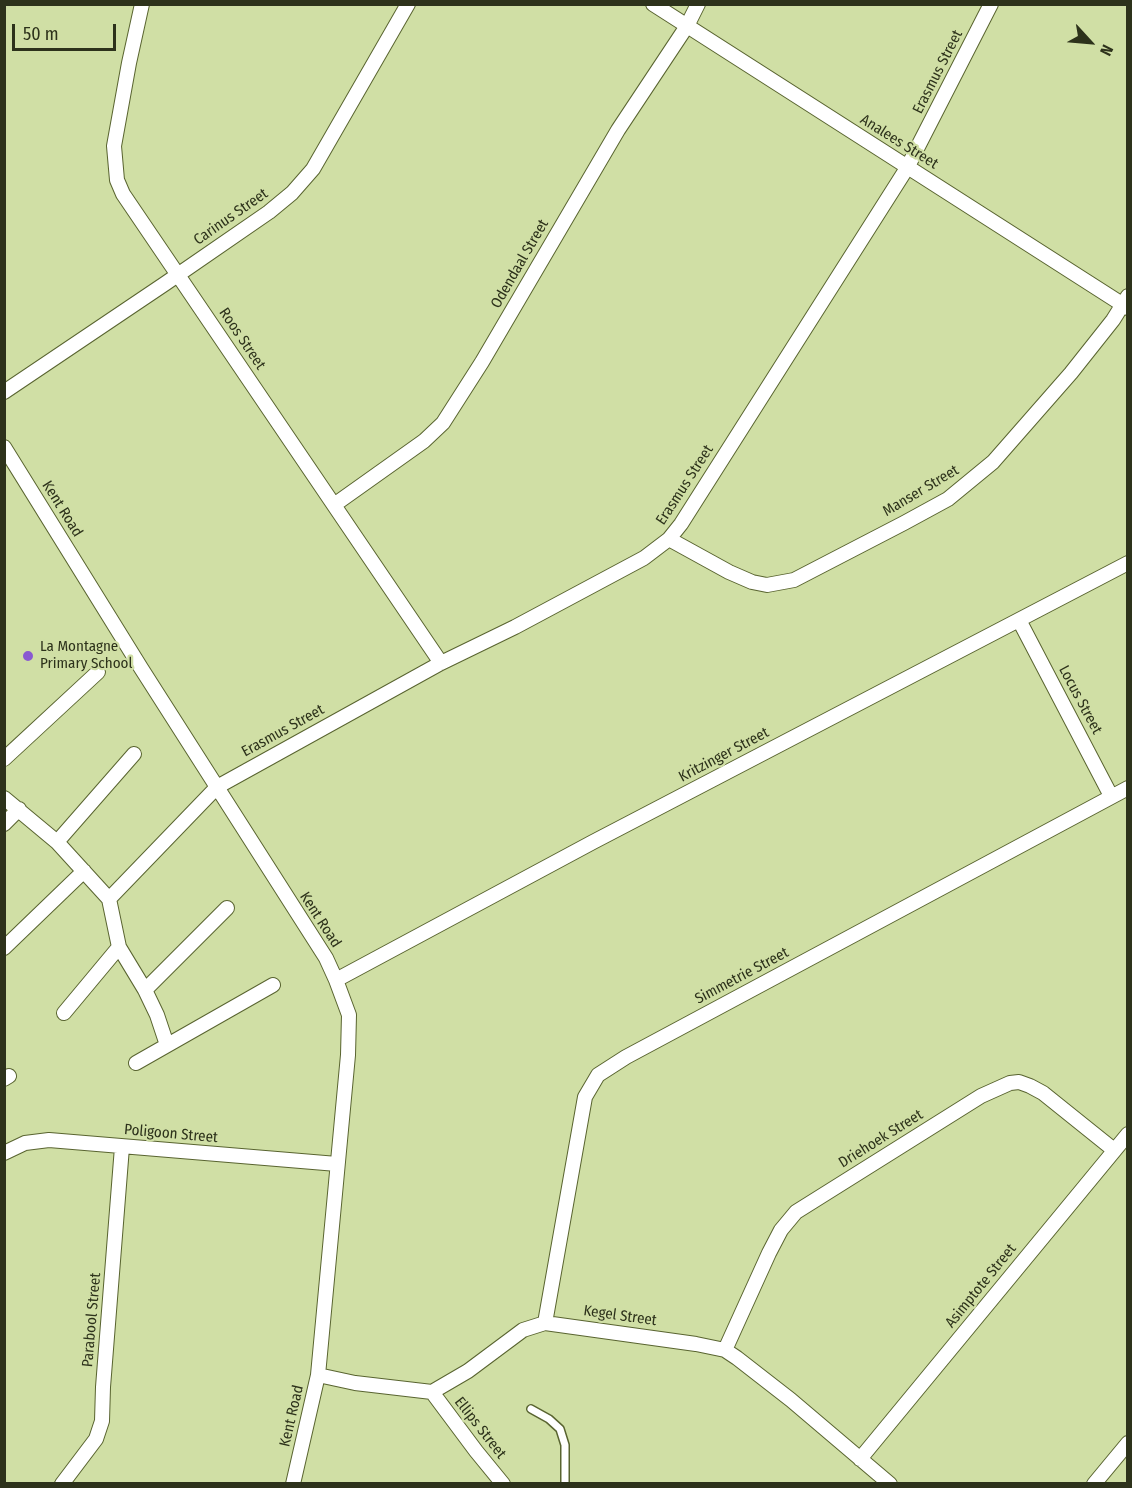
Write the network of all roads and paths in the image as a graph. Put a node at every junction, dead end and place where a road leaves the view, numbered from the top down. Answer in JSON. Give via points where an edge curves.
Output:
{"nodes":[{"id":1,"x":142,"y":4,"type":"edge"},
{"id":2,"x":408,"y":4,"type":"edge"},
{"id":3,"x":652,"y":4,"type":"edge"},
{"id":4,"x":698,"y":4,"type":"edge"},
{"id":5,"x":992,"y":4,"type":"edge"},
{"id":6,"x":687,"y":26,"type":"junction"},
{"id":7,"x":907,"y":168,"type":"junction"},
{"id":8,"x":179,"y":274,"type":"junction"},
{"id":9,"x":1126,"y":303,"type":"edge"},
{"id":10,"x":4,"y":392,"type":"edge"},
{"id":11,"x":4,"y":447,"type":"edge"},
{"id":12,"x":334,"y":505,"type":"junction"},
{"id":13,"x":669,"y":539,"type":"junction"},
{"id":14,"x":1128,"y":563,"type":"edge"},
{"id":15,"x":1019,"y":620,"type":"junction"},
{"id":16,"x":441,"y":663,"type":"junction"},
{"id":17,"x":98,"y":672,"type":"dead end"},
{"id":18,"x":134,"y":754,"type":"dead end"},
{"id":19,"x":4,"y":759,"type":"edge"},
{"id":20,"x":217,"y":787,"type":"junction"},
{"id":21,"x":1128,"y":788,"type":"edge"},
{"id":22,"x":1111,"y":796,"type":"junction"},
{"id":23,"x":4,"y":798,"type":"edge"},
{"id":24,"x":19,"y":809,"type":"junction"},
{"id":25,"x":4,"y":824,"type":"edge"},
{"id":26,"x":57,"y":842,"type":"junction"},
{"id":27,"x":84,"y":871,"type":"junction"},
{"id":28,"x":109,"y":899,"type":"junction"},
{"id":29,"x":227,"y":908,"type":"dead end"},
{"id":30,"x":119,"y":947,"type":"junction"},
{"id":31,"x":4,"y":948,"type":"edge"},
{"id":32,"x":336,"y":980,"type":"junction"},
{"id":33,"x":273,"y":985,"type":"dead end"},
{"id":34,"x":145,"y":990,"type":"junction"},
{"id":35,"x":64,"y":1013,"type":"dead end"},
{"id":36,"x":167,"y":1045,"type":"junction"},
{"id":37,"x":136,"y":1063,"type":"dead end"},
{"id":38,"x":1128,"y":1134,"type":"edge"},
{"id":39,"x":123,"y":1147,"type":"junction"},
{"id":40,"x":1114,"y":1150,"type":"junction"},
{"id":41,"x":4,"y":1153,"type":"edge"},
{"id":42,"x":337,"y":1164,"type":"junction"},
{"id":43,"x":545,"y":1323,"type":"junction"},
{"id":44,"x":725,"y":1350,"type":"junction"},
{"id":45,"x":318,"y":1375,"type":"junction"},
{"id":46,"x":432,"y":1392,"type":"junction"},
{"id":47,"x":531,"y":1409,"type":"dead end"},
{"id":48,"x":1128,"y":1443,"type":"edge"},
{"id":49,"x":860,"y":1459,"type":"junction"},
{"id":50,"x":62,"y":1484,"type":"edge"},
{"id":51,"x":293,"y":1484,"type":"edge"},
{"id":52,"x":503,"y":1484,"type":"edge"},
{"id":53,"x":566,"y":1484,"type":"edge"},
{"id":54,"x":890,"y":1484,"type":"edge"},
{"id":55,"x":1094,"y":1484,"type":"edge"}],
"edges":[{"from":1,"to":8,"type":"street","name":"Roos Street","via":[[121,103],[114,164],[123,194]]},
{"from":2,"to":8,"type":"street","name":"Carinus Street","via":[[302,183],[268,212]]},
{"from":3,"to":6,"type":"street","name":"Analees Street"},
{"from":4,"to":6,"type":"street","name":"Odendaal Street"},
{"from":5,"to":7,"type":"street","name":"Erasmus Street"},
{"from":6,"to":7,"type":"street","name":"Analees Street"},
{"from":6,"to":12,"type":"street","name":"Odendaal Street","via":[[618,130],[443,423]]},
{"from":7,"to":9,"type":"street","name":"Analees Street"},
{"from":7,"to":13,"type":"street","name":"Erasmus Street"},
{"from":8,"to":10,"type":"street","name":"Carinus Street"},
{"from":8,"to":12,"type":"street","name":"Roos Street"},
{"from":9,"to":13,"type":"street","name":"Manser Street","via":[[1018,435],[977,476],[948,498],[827,562],[794,579],[767,585],[729,572]]},
{"from":11,"to":20,"type":"street","name":"Kent Road"},
{"from":12,"to":16,"type":"street","name":"Roos Street"},
{"from":13,"to":16,"type":"street","name":"Erasmus Street","via":[[644,558]]},
{"from":14,"to":15,"type":"street","name":"Kritzinger Street"},
{"from":15,"to":22,"type":"street","name":"Locus Street"},
{"from":15,"to":32,"type":"street","name":"Kritzinger Street"},
{"from":16,"to":20,"type":"street","name":"Erasmus Street"},
{"from":17,"to":19,"type":"street"},
{"from":18,"to":26,"type":"street"},
{"from":20,"to":28,"type":"street","name":"Erasmus Street"},
{"from":20,"to":32,"type":"street","name":"Kent Road","via":[[326,958]]},
{"from":21,"to":22,"type":"street","name":"Simmetrie Street"},
{"from":22,"to":43,"type":"street","name":"Simmetrie Street","via":[[598,1075],[585,1097]]},
{"from":23,"to":24,"type":"street"},
{"from":24,"to":25,"type":"street"},
{"from":24,"to":26,"type":"street"},
{"from":26,"to":27,"type":"street"},
{"from":27,"to":28,"type":"street"},
{"from":27,"to":31,"type":"street"},
{"from":28,"to":30,"type":"street"},
{"from":29,"to":34,"type":"street"},
{"from":30,"to":34,"type":"street"},
{"from":30,"to":35,"type":"street"},
{"from":32,"to":42,"type":"street","name":"Kent Road","via":[[349,1015],[350,1032]]},
{"from":33,"to":36,"type":"street"},
{"from":34,"to":36,"type":"street"},
{"from":36,"to":37,"type":"street"},
{"from":38,"to":40,"type":"street","name":"Asimptote Street"},
{"from":39,"to":41,"type":"street","name":"Poligoon Street","via":[[49,1140],[25,1143]]},
{"from":39,"to":42,"type":"street","name":"Poligoon Street"},
{"from":39,"to":50,"type":"street","name":"Parabool Street","via":[[102,1421],[96,1439]]},
{"from":40,"to":44,"type":"street","name":"Driehoek Street","via":[[1030,1086],[1010,1083],[981,1096],[796,1212],[769,1253]]},
{"from":40,"to":49,"type":"street","name":"Asimptote Street"},
{"from":42,"to":45,"type":"street","name":"Kent Road"},
{"from":43,"to":44,"type":"street","name":"Kegel Street"},
{"from":43,"to":46,"type":"street","name":"Kegel Street","via":[[523,1330]]},
{"from":44,"to":49,"type":"street","name":"Kegel Street"},
{"from":45,"to":46,"type":"street"},
{"from":45,"to":51,"type":"street","name":"Kent Road"},
{"from":46,"to":52,"type":"street","name":"Ellips Street"},
{"from":47,"to":53,"type":"lane","via":[[560,1429],[566,1445]]},
{"from":48,"to":55,"type":"street"},
{"from":49,"to":54,"type":"street","name":"Kegel Street"}]}
